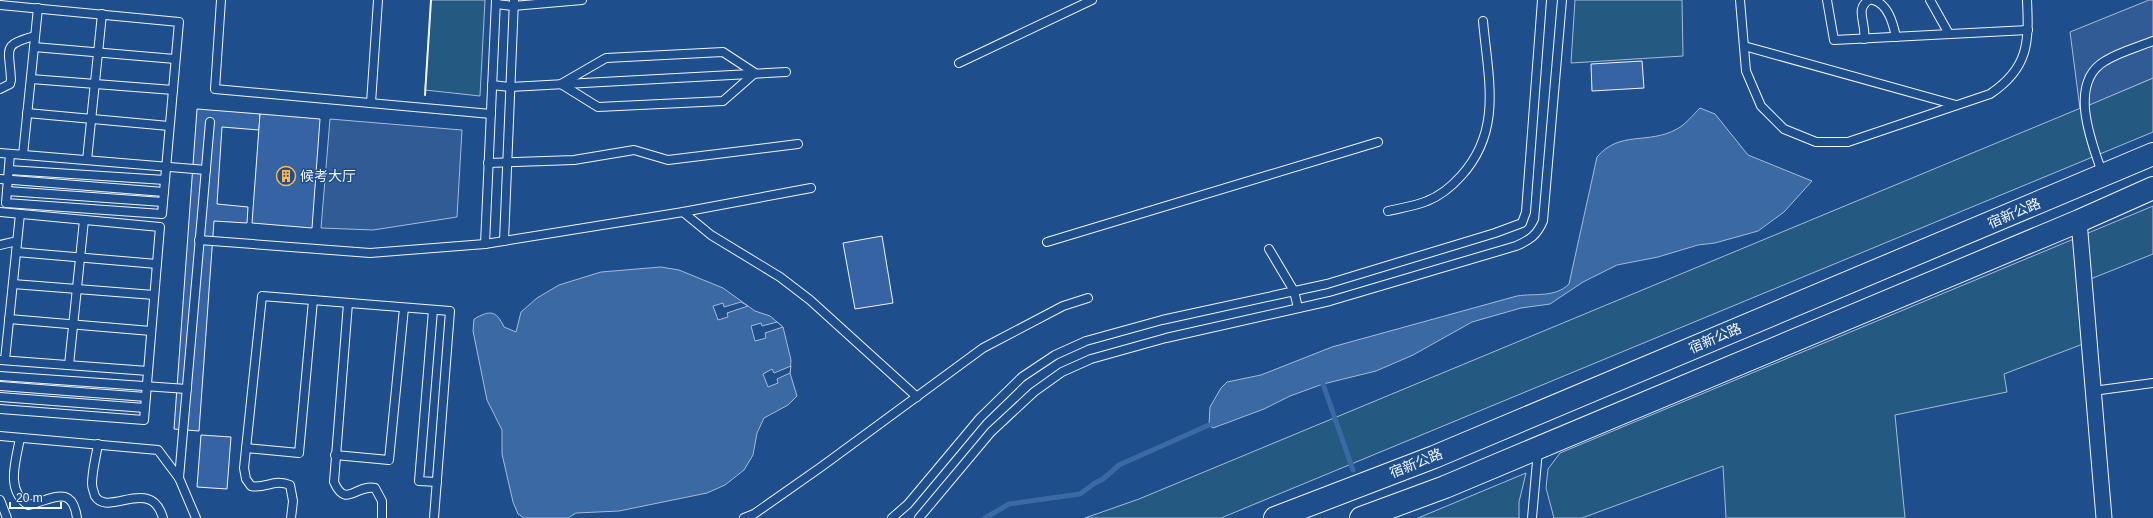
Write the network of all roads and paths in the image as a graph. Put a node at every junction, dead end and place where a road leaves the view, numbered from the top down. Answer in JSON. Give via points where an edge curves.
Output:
{"nodes":[{"id":1,"x":221,"y":0,"type":"edge"},
{"id":2,"x":378,"y":0,"type":"edge"},
{"id":3,"x":582,"y":0,"type":"edge"},
{"id":4,"x":1092,"y":0,"type":"edge"},
{"id":5,"x":1542,"y":0,"type":"edge"},
{"id":6,"x":1562,"y":0,"type":"edge"},
{"id":7,"x":1740,"y":0,"type":"edge"},
{"id":8,"x":1746,"y":0,"type":"edge"},
{"id":9,"x":1827,"y":0,"type":"edge"},
{"id":10,"x":1869,"y":0,"type":"edge"},
{"id":11,"x":1930,"y":0,"type":"edge"},
{"id":12,"x":2027,"y":0,"type":"edge"},
{"id":13,"x":1878,"y":1,"type":"edge"},
{"id":14,"x":496,"y":2,"type":"edge"},
{"id":15,"x":514,"y":3,"type":"edge"},
{"id":16,"x":0,"y":4,"type":"edge"},
{"id":17,"x":38,"y":8,"type":"junction"},
{"id":18,"x":102,"y":14,"type":"junction"},
{"id":19,"x":1483,"y":21,"type":"dead end"},
{"id":20,"x":2028,"y":30,"type":"junction"},
{"id":21,"x":1949,"y":34,"type":"junction"},
{"id":22,"x":35,"y":36,"type":"junction"},
{"id":23,"x":1896,"y":37,"type":"junction"},
{"id":24,"x":1864,"y":39,"type":"junction"},
{"id":25,"x":2153,"y":40,"type":"edge"},
{"id":26,"x":1744,"y":46,"type":"junction"},
{"id":27,"x":34,"y":47,"type":"junction"},
{"id":28,"x":98,"y":52,"type":"junction"},
{"id":29,"x":175,"y":59,"type":"junction"},
{"id":30,"x":959,"y":63,"type":"dead end"},
{"id":31,"x":786,"y":72,"type":"dead end"},
{"id":32,"x":755,"y":73,"type":"junction"},
{"id":33,"x":31,"y":78,"type":"junction"},
{"id":34,"x":95,"y":84,"type":"junction"},
{"id":35,"x":561,"y":84,"type":"junction"},
{"id":36,"x":492,"y":85,"type":"junction"},
{"id":37,"x":510,"y":87,"type":"junction"},
{"id":38,"x":0,"y":90,"type":"edge"},
{"id":39,"x":172,"y":90,"type":"junction"},
{"id":40,"x":371,"y":103,"type":"junction"},
{"id":41,"x":1956,"y":105,"type":"junction"},
{"id":42,"x":27,"y":114,"type":"junction"},
{"id":43,"x":491,"y":114,"type":"junction"},
{"id":44,"x":91,"y":119,"type":"junction"},
{"id":45,"x":210,"y":122,"type":"dead end"},
{"id":46,"x":169,"y":126,"type":"junction"},
{"id":47,"x":1378,"y":142,"type":"dead end"},
{"id":48,"x":798,"y":144,"type":"dead end"},
{"id":49,"x":0,"y":153,"type":"edge"},
{"id":50,"x":10,"y":154,"type":"junction"},
{"id":51,"x":2153,"y":154,"type":"edge"},
{"id":52,"x":23,"y":155,"type":"junction"},
{"id":53,"x":87,"y":160,"type":"junction"},
{"id":54,"x":507,"y":162,"type":"junction"},
{"id":55,"x":488,"y":163,"type":"junction"},
{"id":56,"x":166,"y":166,"type":"junction"},
{"id":57,"x":9,"y":170,"type":"junction"},
{"id":58,"x":206,"y":170,"type":"junction"},
{"id":59,"x":2103,"y":175,"type":"junction"},
{"id":60,"x":4,"y":179,"type":"edge"},
{"id":61,"x":165,"y":180,"type":"junction"},
{"id":62,"x":811,"y":188,"type":"dead end"},
{"id":63,"x":2153,"y":188,"type":"edge"},
{"id":64,"x":164,"y":192,"type":"junction"},
{"id":65,"x":4,"y":195,"type":"edge"},
{"id":66,"x":163,"y":202,"type":"junction"},
{"id":67,"x":1388,"y":211,"type":"dead end"},
{"id":68,"x":0,"y":212,"type":"edge"},
{"id":69,"x":683,"y":212,"type":"junction"},
{"id":70,"x":20,"y":214,"type":"junction"},
{"id":71,"x":84,"y":220,"type":"junction"},
{"id":72,"x":2079,"y":221,"type":"junction"},
{"id":73,"x":199,"y":240,"type":"junction"},
{"id":74,"x":17,"y":241,"type":"junction"},
{"id":75,"x":504,"y":241,"type":"junction"},
{"id":76,"x":1047,"y":242,"type":"dead end"},
{"id":77,"x":484,"y":244,"type":"junction"},
{"id":78,"x":0,"y":245,"type":"edge"},
{"id":79,"x":1269,"y":249,"type":"dead end"},
{"id":80,"x":16,"y":252,"type":"junction"},
{"id":81,"x":80,"y":258,"type":"junction"},
{"id":82,"x":157,"y":264,"type":"junction"},
{"id":83,"x":13,"y":284,"type":"junction"},
{"id":84,"x":76,"y":289,"type":"junction"},
{"id":85,"x":1294,"y":291,"type":"junction"},
{"id":86,"x":154,"y":295,"type":"junction"},
{"id":87,"x":1088,"y":298,"type":"dead end"},
{"id":88,"x":313,"y":300,"type":"junction"},
{"id":89,"x":348,"y":303,"type":"junction"},
{"id":90,"x":404,"y":308,"type":"junction"},
{"id":91,"x":1298,"y":308,"type":"junction"},
{"id":92,"x":433,"y":310,"type":"junction"},
{"id":93,"x":9,"y":319,"type":"junction"},
{"id":94,"x":73,"y":324,"type":"junction"},
{"id":95,"x":151,"y":331,"type":"junction"},
{"id":96,"x":3,"y":360,"type":"edge"},
{"id":97,"x":69,"y":365,"type":"junction"},
{"id":98,"x":148,"y":371,"type":"junction"},
{"id":99,"x":0,"y":376,"type":"edge"},
{"id":100,"x":2153,"y":383,"type":"edge"},
{"id":101,"x":0,"y":386,"type":"edge"},
{"id":102,"x":147,"y":386,"type":"junction"},
{"id":103,"x":187,"y":389,"type":"junction"},
{"id":104,"x":2093,"y":391,"type":"junction"},
{"id":105,"x":0,"y":397,"type":"edge"},
{"id":106,"x":146,"y":397,"type":"junction"},
{"id":107,"x":917,"y":397,"type":"junction"},
{"id":108,"x":145,"y":408,"type":"junction"},
{"id":109,"x":0,"y":409,"type":"edge"},
{"id":110,"x":0,"y":436,"type":"edge"},
{"id":111,"x":20,"y":438,"type":"junction"},
{"id":112,"x":98,"y":444,"type":"junction"},
{"id":113,"x":246,"y":448,"type":"junction"},
{"id":114,"x":1538,"y":448,"type":"junction"},
{"id":115,"x":335,"y":455,"type":"junction"},
{"id":116,"x":179,"y":478,"type":"junction"},
{"id":117,"x":437,"y":482,"type":"junction"},
{"id":118,"x":0,"y":500,"type":"edge"},
{"id":119,"x":7,"y":518,"type":"edge"},
{"id":120,"x":77,"y":518,"type":"edge"},
{"id":121,"x":163,"y":518,"type":"edge"},
{"id":122,"x":196,"y":518,"type":"edge"},
{"id":123,"x":291,"y":518,"type":"edge"},
{"id":124,"x":382,"y":518,"type":"edge"},
{"id":125,"x":434,"y":518,"type":"edge"},
{"id":126,"x":744,"y":518,"type":"edge"},
{"id":127,"x":892,"y":518,"type":"edge"},
{"id":128,"x":919,"y":518,"type":"edge"},
{"id":129,"x":1275,"y":518,"type":"edge"},
{"id":130,"x":1361,"y":518,"type":"edge"},
{"id":131,"x":1532,"y":518,"type":"edge"},
{"id":132,"x":2104,"y":518,"type":"edge"}],
"edges":[{"from":1,"to":40,"type":"lane","via":[[215,88]]},
{"from":2,"to":40,"type":"lane"},
{"from":3,"to":15,"type":"lane"},
{"from":4,"to":30,"type":"lane"},
{"from":5,"to":85,"type":"lane","via":[[1526,212],[1522,222],[1495,233],[1327,284]]},
{"from":6,"to":91,"type":"lane","via":[[1543,221],[1538,232],[1516,246],[1330,301]]},
{"from":7,"to":8,"type":"lane"},
{"from":7,"to":26,"type":"lane"},
{"from":9,"to":24,"type":"lane","via":[[1834,40]]},
{"from":10,"to":24,"type":"lane","via":[[1863,4],[1860,11],[1866,31]]},
{"from":11,"to":21,"type":"lane"},
{"from":12,"to":20,"type":"lane"},
{"from":13,"to":23,"type":"lane","via":[[1893,24]]},
{"from":14,"to":15,"type":"lane"},
{"from":14,"to":36,"type":"lane"},
{"from":15,"to":37,"type":"lane"},
{"from":16,"to":17,"type":"lane"},
{"from":17,"to":18,"type":"lane"},
{"from":17,"to":22,"type":"lane"},
{"from":18,"to":28,"type":"lane"},
{"from":18,"to":29,"type":"lane","via":[[178,22]]},
{"from":19,"to":67,"type":"lane","via":[[1490,110],[1483,144],[1469,167],[1450,187],[1427,201]]},
{"from":20,"to":21,"type":"lane"},
{"from":20,"to":41,"type":"lane","via":[[2024,54],[2014,74],[1990,94]]},
{"from":21,"to":23,"type":"lane"},
{"from":22,"to":27,"type":"lane"},
{"from":22,"to":38,"type":"lane","via":[[16,40],[8,45],[5,52],[11,80],[10,84]]},
{"from":23,"to":24,"type":"lane"},
{"from":25,"to":59,"type":"lane","via":[[2105,61],[2094,70],[2090,78],[2085,120]]},
{"from":26,"to":41,"type":"lane"},
{"from":26,"to":41,"type":"lane","via":[[1746,71],[1761,106],[1784,129],[1816,142],[1848,142]]},
{"from":27,"to":28,"type":"lane"},
{"from":27,"to":33,"type":"lane"},
{"from":28,"to":29,"type":"lane"},
{"from":28,"to":34,"type":"lane"},
{"from":29,"to":39,"type":"lane"},
{"from":31,"to":32,"type":"lane"},
{"from":32,"to":35,"type":"lane"},
{"from":32,"to":35,"type":"lane","via":[[724,52],[606,58]]},
{"from":32,"to":35,"type":"lane","via":[[723,101],[598,107]]},
{"from":33,"to":34,"type":"lane"},
{"from":33,"to":42,"type":"lane"},
{"from":34,"to":39,"type":"lane"},
{"from":34,"to":44,"type":"lane"},
{"from":35,"to":37,"type":"lane"},
{"from":36,"to":37,"type":"lane"},
{"from":36,"to":43,"type":"lane"},
{"from":37,"to":54,"type":"lane"},
{"from":39,"to":46,"type":"lane"},
{"from":40,"to":43,"type":"lane"},
{"from":42,"to":44,"type":"lane"},
{"from":42,"to":52,"type":"lane"},
{"from":43,"to":55,"type":"lane"},
{"from":44,"to":46,"type":"lane"},
{"from":44,"to":53,"type":"lane"},
{"from":45,"to":58,"type":"lane"},
{"from":46,"to":56,"type":"lane"},
{"from":47,"to":76,"type":"lane"},
{"from":48,"to":54,"type":"lane","via":[[668,160],[634,150],[574,160]]},
{"from":49,"to":50,"type":"lane"},
{"from":50,"to":52,"type":"lane"},
{"from":50,"to":57,"type":"lane"},
{"from":51,"to":59,"type":"highway","name":"宿新公路"},
{"from":52,"to":53,"type":"lane"},
{"from":53,"to":56,"type":"lane"},
{"from":54,"to":55,"type":"lane"},
{"from":54,"to":75,"type":"lane"},
{"from":55,"to":77,"type":"lane"},
{"from":56,"to":58,"type":"lane"},
{"from":56,"to":61,"type":"lane"},
{"from":57,"to":60,"type":"lane"},
{"from":57,"to":61,"type":"lane"},
{"from":58,"to":73,"type":"lane"},
{"from":59,"to":129,"type":"highway","name":"宿新公路","via":[[1434,457]]},
{"from":60,"to":64,"type":"lane"},
{"from":60,"to":65,"type":"lane"},
{"from":61,"to":64,"type":"lane"},
{"from":62,"to":69,"type":"lane"},
{"from":63,"to":72,"type":"highway"},
{"from":64,"to":66,"type":"lane"},
{"from":65,"to":66,"type":"lane"},
{"from":65,"to":66,"type":"lane","via":[[6,203],[162,214]]},
{"from":68,"to":70,"type":"lane"},
{"from":69,"to":75,"type":"lane"},
{"from":69,"to":107,"type":"lane","via":[[711,235],[780,277],[810,300]]},
{"from":70,"to":71,"type":"lane"},
{"from":70,"to":74,"type":"lane"},
{"from":71,"to":81,"type":"lane"},
{"from":71,"to":82,"type":"lane","via":[[160,227]]},
{"from":72,"to":104,"type":"street"},
{"from":72,"to":114,"type":"highway"},
{"from":73,"to":77,"type":"lane","via":[[370,253]]},
{"from":73,"to":103,"type":"lane"},
{"from":74,"to":78,"type":"lane"},
{"from":74,"to":80,"type":"lane"},
{"from":75,"to":77,"type":"lane"},
{"from":79,"to":85,"type":"lane"},
{"from":80,"to":81,"type":"lane"},
{"from":80,"to":83,"type":"lane"},
{"from":81,"to":82,"type":"lane"},
{"from":81,"to":84,"type":"lane"},
{"from":82,"to":86,"type":"lane"},
{"from":83,"to":84,"type":"lane"},
{"from":83,"to":93,"type":"lane"},
{"from":84,"to":86,"type":"lane"},
{"from":84,"to":94,"type":"lane"},
{"from":85,"to":91,"type":"lane"},
{"from":85,"to":127,"type":"lane","via":[[1162,320],[1086,341],[1055,355],[1022,377],[980,418],[908,504]]},
{"from":86,"to":95,"type":"lane"},
{"from":87,"to":107,"type":"lane","via":[[1063,306],[983,348]]},
{"from":88,"to":89,"type":"lane"},
{"from":88,"to":113,"type":"lane","via":[[262,296]]},
{"from":88,"to":113,"type":"lane","via":[[299,453]]},
{"from":89,"to":90,"type":"lane"},
{"from":89,"to":115,"type":"lane"},
{"from":90,"to":92,"type":"lane"},
{"from":90,"to":115,"type":"lane","via":[[390,460]]},
{"from":91,"to":128,"type":"lane","via":[[1166,338],[1091,359],[1062,372],[1034,392],[991,432]]},
{"from":92,"to":117,"type":"lane","via":[[450,311]]},
{"from":92,"to":117,"type":"lane","via":[[419,481]]},
{"from":93,"to":94,"type":"lane"},
{"from":93,"to":96,"type":"lane"},
{"from":94,"to":95,"type":"lane"},
{"from":94,"to":97,"type":"lane"},
{"from":95,"to":98,"type":"lane"},
{"from":96,"to":97,"type":"lane"},
{"from":97,"to":98,"type":"lane"},
{"from":98,"to":102,"type":"lane"},
{"from":99,"to":102,"type":"lane"},
{"from":100,"to":104,"type":"lane"},
{"from":101,"to":106,"type":"lane"},
{"from":102,"to":103,"type":"lane"},
{"from":102,"to":106,"type":"lane"},
{"from":103,"to":116,"type":"lane"},
{"from":104,"to":132,"type":"street"},
{"from":105,"to":108,"type":"lane"},
{"from":106,"to":108,"type":"lane"},
{"from":107,"to":126,"type":"lane","via":[[754,514]]},
{"from":108,"to":109,"type":"lane","via":[[144,420]]},
{"from":110,"to":111,"type":"lane"},
{"from":111,"to":112,"type":"lane"},
{"from":111,"to":120,"type":"lane","via":[[13,484],[18,496],[28,505],[57,495],[64,496],[72,502]]},
{"from":112,"to":116,"type":"lane","via":[[158,450]]},
{"from":112,"to":121,"type":"lane","via":[[92,485],[97,501],[105,507],[114,508],[144,499],[154,502]]},
{"from":113,"to":123,"type":"lane","via":[[244,468],[246,480],[251,486],[258,488],[282,481],[290,484],[293,500]]},
{"from":114,"to":130,"type":"highway"},
{"from":114,"to":131,"type":"lane"},
{"from":115,"to":124,"type":"lane","via":[[334,482],[338,491],[353,495],[367,486],[375,488],[382,501]]},
{"from":116,"to":122,"type":"lane"},
{"from":117,"to":125,"type":"lane"},
{"from":118,"to":119,"type":"lane"}]}
